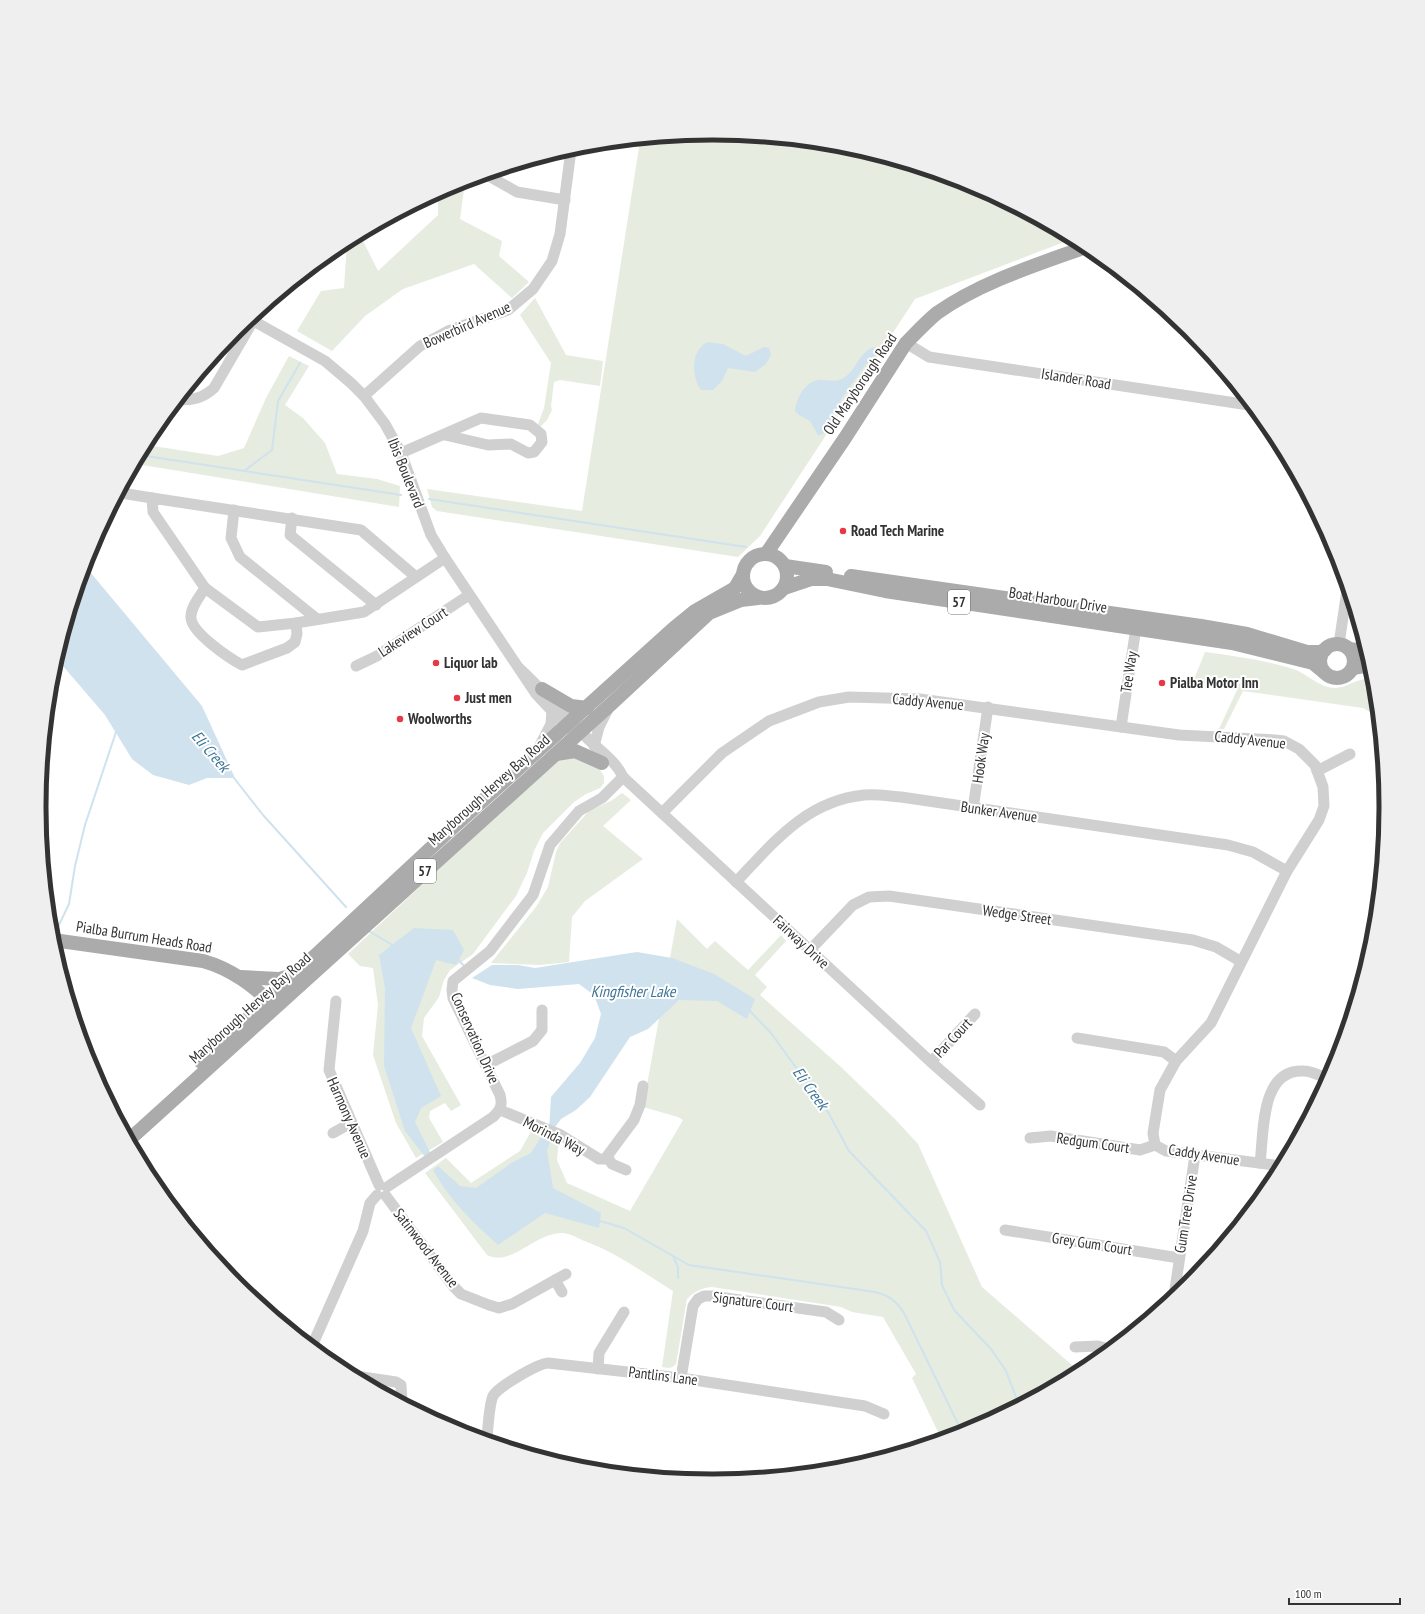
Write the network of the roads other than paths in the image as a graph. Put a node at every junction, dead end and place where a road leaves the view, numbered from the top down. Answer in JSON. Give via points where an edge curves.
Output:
{"nodes":[{"id":1,"x":570,"y":156,"type":"edge"},
{"id":2,"x":492,"y":178,"type":"edge"},
{"id":3,"x":565,"y":200,"type":"junction"},
{"id":4,"x":1078,"y":250,"type":"edge"},
{"id":5,"x":255,"y":322,"type":"edge"},
{"id":6,"x":244,"y":334,"type":"edge"},
{"id":7,"x":906,"y":343,"type":"junction"},
{"id":8,"x":364,"y":396,"type":"junction"},
{"id":9,"x":185,"y":400,"type":"edge"},
{"id":10,"x":1243,"y":404,"type":"edge"},
{"id":11,"x":445,"y":435,"type":"junction"},
{"id":12,"x":401,"y":453,"type":"junction"},
{"id":13,"x":125,"y":494,"type":"edge"},
{"id":14,"x":152,"y":498,"type":"junction"},
{"id":15,"x":234,"y":510,"type":"junction"},
{"id":16,"x":292,"y":518,"type":"junction"},
{"id":17,"x":766,"y":554,"type":"junction"},
{"id":18,"x":445,"y":558,"type":"junction"},
{"id":19,"x":785,"y":566,"type":"junction"},
{"id":20,"x":742,"y":576,"type":"junction"},
{"id":21,"x":416,"y":577,"type":"junction"},
{"id":22,"x":205,"y":588,"type":"junction"},
{"id":23,"x":784,"y":588,"type":"junction"},
{"id":24,"x":469,"y":595,"type":"junction"},
{"id":25,"x":758,"y":598,"type":"junction"},
{"id":26,"x":1346,"y":601,"type":"edge"},
{"id":27,"x":376,"y":605,"type":"junction"},
{"id":28,"x":317,"y":619,"type":"junction"},
{"id":29,"x":296,"y":623,"type":"junction"},
{"id":30,"x":1137,"y":623,"type":"junction"},
{"id":31,"x":1344,"y":647,"type":"junction"},
{"id":32,"x":1325,"y":650,"type":"junction"},
{"id":33,"x":1360,"y":650,"type":"edge"},
{"id":34,"x":356,"y":666,"type":"dead end"},
{"id":35,"x":1363,"y":666,"type":"edge"},
{"id":36,"x":519,"y":668,"type":"junction"},
{"id":37,"x":1353,"y":668,"type":"junction"},
{"id":38,"x":1324,"y":672,"type":"junction"},
{"id":39,"x":542,"y":689,"type":"junction"},
{"id":40,"x":610,"y":705,"type":"junction"},
{"id":41,"x":988,"y":707,"type":"junction"},
{"id":42,"x":587,"y":708,"type":"junction"},
{"id":43,"x":552,"y":711,"type":"junction"},
{"id":44,"x":1121,"y":727,"type":"junction"},
{"id":45,"x":573,"y":729,"type":"junction"},
{"id":46,"x":594,"y":746,"type":"junction"},
{"id":47,"x":555,"y":754,"type":"junction"},
{"id":48,"x":1350,"y":754,"type":"dead end"},
{"id":49,"x":535,"y":755,"type":"junction"},
{"id":50,"x":602,"y":763,"type":"junction"},
{"id":51,"x":1317,"y":771,"type":"junction"},
{"id":52,"x":623,"y":777,"type":"junction"},
{"id":53,"x":974,"y":809,"type":"junction"},
{"id":54,"x":662,"y":814,"type":"junction"},
{"id":55,"x":1287,"y":871,"type":"junction"},
{"id":56,"x":736,"y":882,"type":"junction"},
{"id":57,"x":60,"y":941,"type":"edge"},
{"id":58,"x":810,"y":950,"type":"junction"},
{"id":59,"x":1240,"y":961,"type":"junction"},
{"id":60,"x":294,"y":975,"type":"junction"},
{"id":61,"x":241,"y":978,"type":"junction"},
{"id":62,"x":336,"y":1001,"type":"dead end"},
{"id":63,"x":272,"y":1004,"type":"junction"},
{"id":64,"x":542,"y":1010,"type":"dead end"},
{"id":65,"x":975,"y":1014,"type":"dead end"},
{"id":66,"x":1077,"y":1038,"type":"dead end"},
{"id":67,"x":1176,"y":1061,"type":"junction"},
{"id":68,"x":931,"y":1062,"type":"junction"},
{"id":69,"x":486,"y":1065,"type":"junction"},
{"id":70,"x":1322,"y":1076,"type":"edge"},
{"id":71,"x":644,"y":1086,"type":"dead end"},
{"id":72,"x":980,"y":1105,"type":"dead end"},
{"id":73,"x":500,"y":1110,"type":"junction"},
{"id":74,"x":351,"y":1123,"type":"junction"},
{"id":75,"x":129,"y":1128,"type":"edge"},
{"id":76,"x":333,"y":1132,"type":"dead end"},
{"id":77,"x":133,"y":1136,"type":"edge"},
{"id":78,"x":1030,"y":1138,"type":"dead end"},
{"id":79,"x":1155,"y":1145,"type":"junction"},
{"id":80,"x":1195,"y":1155,"type":"junction"},
{"id":81,"x":608,"y":1158,"type":"junction"},
{"id":82,"x":1260,"y":1163,"type":"junction"},
{"id":83,"x":1274,"y":1165,"type":"edge"},
{"id":84,"x":626,"y":1170,"type":"dead end"},
{"id":85,"x":382,"y":1191,"type":"junction"},
{"id":86,"x":1005,"y":1230,"type":"dead end"},
{"id":87,"x":1179,"y":1258,"type":"junction"},
{"id":88,"x":566,"y":1274,"type":"dead end"},
{"id":89,"x":555,"y":1280,"type":"junction"},
{"id":90,"x":1175,"y":1286,"type":"edge"},
{"id":91,"x":562,"y":1292,"type":"dead end"},
{"id":92,"x":624,"y":1312,"type":"dead end"},
{"id":93,"x":840,"y":1320,"type":"dead end"},
{"id":94,"x":314,"y":1341,"type":"edge"},
{"id":95,"x":1075,"y":1346,"type":"dead end"},
{"id":96,"x":1102,"y":1347,"type":"edge"},
{"id":97,"x":598,"y":1369,"type":"junction"},
{"id":98,"x":369,"y":1378,"type":"edge"},
{"id":99,"x":681,"y":1378,"type":"junction"},
{"id":100,"x":402,"y":1396,"type":"edge"},
{"id":101,"x":884,"y":1414,"type":"dead end"},
{"id":102,"x":488,"y":1434,"type":"edge"}],
"edges":[{"from":1,"to":3,"type":"street","name":"Bowerbird Avenue"},
{"from":2,"to":3,"type":"street","via":[[517,192]]},
{"from":3,"to":8,"type":"street","name":"Bowerbird Avenue","via":[[560,234],[552,261],[533,289],[508,310],[448,331],[420,346]]},
{"from":4,"to":7,"type":"main road","name":"Old Maryborough Road","via":[[1017,272],[960,298],[936,314]]},
{"from":5,"to":8,"type":"street","name":"Ibis Boulevard","via":[[325,361]]},
{"from":6,"to":9,"type":"street","via":[[214,388],[195,400]]},
{"from":7,"to":10,"type":"street","name":"Islander Road","via":[[929,357]]},
{"from":7,"to":17,"type":"main road","name":"Old Maryborough Road"},
{"from":8,"to":12,"type":"street","name":"Ibis Boulevard","via":[[385,424]]},
{"from":11,"to":11,"type":"street","via":[[481,418],[530,425],[541,434],[542,442],[534,452],[528,453],[511,444],[488,445]]},
{"from":11,"to":12,"type":"street"},
{"from":12,"to":18,"type":"street","name":"Ibis Boulevard","via":[[431,535]]},
{"from":13,"to":14,"type":"street"},
{"from":14,"to":15,"type":"street"},
{"from":14,"to":22,"type":"street","via":[[153,512]]},
{"from":15,"to":16,"type":"street"},
{"from":15,"to":28,"type":"street","via":[[231,538],[240,557]]},
{"from":16,"to":21,"type":"street","via":[[361,530]]},
{"from":16,"to":27,"type":"street","via":[[290,535]]},
{"from":17,"to":19,"type":"main road","number":"57","via":[[776,556]]},
{"from":17,"to":20,"type":"main road","number":"57","via":[[753,557],[745,565]]},
{"from":18,"to":21,"type":"street"},
{"from":18,"to":24,"type":"street","name":"Ibis Boulevard"},
{"from":19,"to":23,"type":"main road","via":[[788,576]]},
{"from":19,"to":30,"type":"main road","name":"Boat Harbour Drive","number":"57"},
{"from":20,"to":25,"type":"main road","via":[[746,589]]},
{"from":20,"to":42,"type":"main road","name":"Maryborough Hervey Bay Road","number":"57","via":[[735,588],[695,611]]},
{"from":21,"to":27,"type":"street"},
{"from":22,"to":29,"type":"street","via":[[258,627]]},
{"from":22,"to":29,"type":"street","via":[[190,618],[194,628],[232,660],[242,665],[287,648],[295,642]]},
{"from":23,"to":25,"type":"main road","number":"57","via":[[778,595],[767,599]]},
{"from":23,"to":30,"type":"main road","name":"Boat Harbour Drive","number":"57","via":[[811,579],[828,579],[885,592]]},
{"from":24,"to":34,"type":"street","name":"Lakeview Court","via":[[377,656]]},
{"from":24,"to":36,"type":"street","name":"Ibis Boulevard"},
{"from":25,"to":40,"type":"main road","name":"Maryborough Hervey Bay Road","number":"57","via":[[741,600],[708,613]]},
{"from":26,"to":31,"type":"street"},
{"from":27,"to":28,"type":"street","via":[[364,612]]},
{"from":28,"to":29,"type":"street"},
{"from":30,"to":32,"type":"main road","name":"Boat Harbour Drive","number":"57","via":[[1247,634],[1307,652]]},
{"from":30,"to":38,"type":"main road","name":"Boat Harbour Drive","number":"57","via":[[1277,653],[1313,663]]},
{"from":30,"to":44,"type":"street","name":"Tee Way"},
{"from":31,"to":32,"type":"main road","number":"57","via":[[1332,645]]},
{"from":31,"to":33,"type":"main road"},
{"from":31,"to":37,"type":"main road","via":[[1354,660]]},
{"from":32,"to":38,"type":"main road","via":[[1320,661]]},
{"from":35,"to":37,"type":"main road","number":"57"},
{"from":36,"to":39,"type":"street","name":"Ibis Boulevard"},
{"from":36,"to":43,"type":"street","name":"Ibis Boulevard","via":[[536,694]]},
{"from":37,"to":38,"type":"main road","number":"57","via":[[1342,677],[1330,676]]},
{"from":39,"to":42,"type":"main road","via":[[571,706]]},
{"from":39,"to":45,"type":"street","name":"Ibis Boulevard"},
{"from":40,"to":45,"type":"main road","name":"Maryborough Hervey Bay Road","number":"57"},
{"from":40,"to":46,"type":"street","via":[[599,727]]},
{"from":41,"to":44,"type":"street","name":"Caddy Avenue"},
{"from":41,"to":53,"type":"street","name":"Hook Way"},
{"from":41,"to":54,"type":"street","name":"Caddy Avenue","via":[[920,699],[849,697],[819,702],[769,721],[722,753]]},
{"from":42,"to":45,"type":"main road","name":"Maryborough Hervey Bay Road","number":"57"},
{"from":43,"to":45,"type":"street","name":"Ibis Boulevard"},
{"from":43,"to":49,"type":"street","via":[[551,724]]},
{"from":44,"to":51,"type":"street","name":"Caddy Avenue","via":[[1284,741],[1309,758]]},
{"from":45,"to":46,"type":"street","name":"Fairway Drive"},
{"from":45,"to":47,"type":"main road","name":"Maryborough Hervey Bay Road","number":"57"},
{"from":45,"to":49,"type":"main road","name":"Maryborough Hervey Bay Road","number":"57"},
{"from":45,"to":50,"type":"street","name":"Fairway Drive"},
{"from":46,"to":52,"type":"street","name":"Fairway Drive","via":[[619,769]]},
{"from":47,"to":50,"type":"main road","via":[[575,751]]},
{"from":47,"to":63,"type":"main road","name":"Maryborough Hervey Bay Road","number":"57"},
{"from":48,"to":51,"type":"street"},
{"from":49,"to":60,"type":"main road","name":"Maryborough Hervey Bay Road","number":"57"},
{"from":50,"to":52,"type":"street","name":"Fairway Drive","via":[[614,774]]},
{"from":51,"to":55,"type":"street","name":"Caddy Avenue","via":[[1323,787],[1324,806],[1319,820]]},
{"from":52,"to":54,"type":"street","name":"Fairway Drive"},
{"from":52,"to":69,"type":"street","name":"Conservation Drive","via":[[602,798],[579,811],[550,845],[534,895],[490,951],[453,981],[453,998]]},
{"from":53,"to":55,"type":"street","name":"Bunker Avenue","via":[[1228,845],[1253,852]]},
{"from":53,"to":56,"type":"street","name":"Bunker Avenue","via":[[901,797],[865,795],[837,800],[805,815],[779,836]]},
{"from":54,"to":56,"type":"street","name":"Fairway Drive"},
{"from":55,"to":59,"type":"street","name":"Caddy Avenue"},
{"from":56,"to":58,"type":"street","name":"Fairway Drive"},
{"from":57,"to":61,"type":"main road","name":"Pialba Burrum Heads Road","via":[[203,961],[220,965]]},
{"from":58,"to":59,"type":"street","name":"Wedge Street","via":[[853,905],[869,897],[889,896],[1193,940],[1216,947]]},
{"from":58,"to":68,"type":"street","name":"Fairway Drive"},
{"from":59,"to":67,"type":"street","name":"Caddy Avenue","via":[[1211,1023]]},
{"from":60,"to":61,"type":"main road","via":[[279,979]]},
{"from":60,"to":63,"type":"main road","name":"Maryborough Hervey Bay Road","number":"57"},
{"from":61,"to":63,"type":"main road","name":"Pialba Burrum Heads Road"},
{"from":62,"to":74,"type":"street","name":"Harmony Avenue","via":[[329,1070]]},
{"from":63,"to":75,"type":"main road","name":"Maryborough Hervey Bay Road","number":"57","via":[[165,1093]]},
{"from":63,"to":77,"type":"main road","name":"Maryborough Hervey Bay Road","number":"57"},
{"from":64,"to":69,"type":"street","via":[[542,1030],[533,1041]]},
{"from":65,"to":68,"type":"street","name":"Par Court"},
{"from":66,"to":67,"type":"street","via":[[1164,1052]]},
{"from":67,"to":79,"type":"street","name":"Caddy Avenue","via":[[1160,1090],[1153,1133]]},
{"from":68,"to":72,"type":"street","name":"Fairway Drive"},
{"from":69,"to":73,"type":"street","name":"Conservation Drive","via":[[500,1095]]},
{"from":70,"to":82,"type":"street","via":[[1304,1071],[1288,1073],[1277,1081],[1269,1094]]},
{"from":71,"to":81,"type":"street","via":[[634,1120]]},
{"from":73,"to":81,"type":"street","name":"Morinda Way","via":[[559,1134],[599,1159]]},
{"from":73,"to":85,"type":"street","via":[[492,1118]]},
{"from":74,"to":76,"type":"street"},
{"from":74,"to":85,"type":"street","name":"Harmony Avenue"},
{"from":78,"to":79,"type":"street","name":"Redgum Court","via":[[1051,1136],[1140,1150]]},
{"from":79,"to":80,"type":"street","name":"Caddy Avenue","via":[[1166,1151]]},
{"from":80,"to":82,"type":"street","name":"Caddy Avenue"},
{"from":80,"to":87,"type":"street","name":"Gum Tree Drive"},
{"from":81,"to":84,"type":"street","name":"Morinda Way","via":[[612,1164]]},
{"from":82,"to":83,"type":"street","name":"Caddy Avenue"},
{"from":85,"to":89,"type":"street","name":"Satinwood Avenue","via":[[452,1286],[461,1294],[499,1308],[512,1304]]},
{"from":85,"to":94,"type":"street","via":[[370,1203],[363,1231]]},
{"from":86,"to":87,"type":"street","name":"Grey Gum Court"},
{"from":87,"to":90,"type":"street","name":"Gum Tree Drive"},
{"from":88,"to":89,"type":"street","name":"Satinwood Avenue"},
{"from":89,"to":91,"type":"street"},
{"from":92,"to":97,"type":"street","via":[[599,1353]]},
{"from":93,"to":99,"type":"street","name":"Signature Court","via":[[826,1312],[704,1296],[693,1306]]},
{"from":95,"to":96,"type":"street"},
{"from":97,"to":99,"type":"street","name":"Pantlins Lane"},
{"from":97,"to":102,"type":"street","name":"Pantlins Lane","via":[[548,1363],[536,1366],[493,1397]]},
{"from":98,"to":100,"type":"street","via":[[396,1382],[401,1385]]},
{"from":99,"to":101,"type":"street","name":"Pantlins Lane","via":[[865,1406]]}]}
